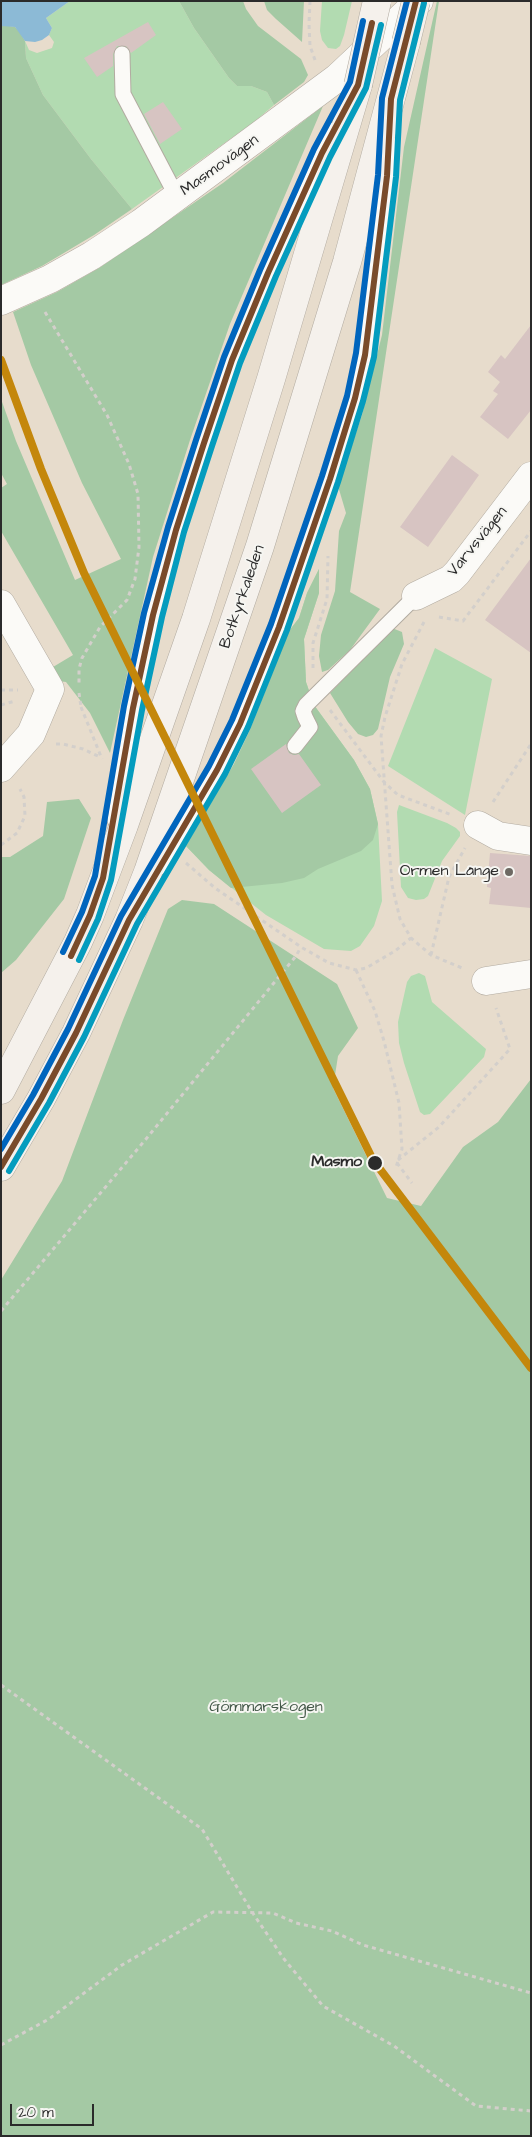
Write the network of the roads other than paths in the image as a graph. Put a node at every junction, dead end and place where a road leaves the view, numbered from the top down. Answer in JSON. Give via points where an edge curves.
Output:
{"nodes":[{"id":1,"x":377,"y":1,"type":"edge"},
{"id":2,"x":417,"y":1,"type":"edge"},
{"id":3,"x":122,"y":54,"type":"dead end"},
{"id":4,"x":358,"y":84,"type":"junction"},
{"id":5,"x":392,"y":99,"type":"junction"},
{"id":6,"x":177,"y":197,"type":"junction"},
{"id":7,"x":1,"y":301,"type":"edge"},
{"id":8,"x":531,"y":476,"type":"edge"},
{"id":9,"x":1,"y":604,"type":"edge"},
{"id":10,"x":421,"y":608,"type":"joint"},
{"id":11,"x":295,"y":746,"type":"dead end"},
{"id":12,"x":2,"y":768,"type":"edge"},
{"id":13,"x":478,"y":825,"type":"road end"},
{"id":14,"x":531,"y":841,"type":"edge"},
{"id":15,"x":103,"y":878,"type":"junction"},
{"id":16,"x":129,"y":920,"type":"junction"},
{"id":17,"x":531,"y":974,"type":"edge"},
{"id":18,"x":486,"y":981,"type":"road end"},
{"id":19,"x":1,"y":1090,"type":"edge"},
{"id":20,"x":1,"y":1167,"type":"edge"}],
"edges":[{"from":1,"to":4,"type":"main road","bridge":true},
{"from":2,"to":5,"type":"main road","name":"Botkyrkaleden","bridge":true},
{"from":2,"to":6,"type":"street","name":"Masmovägen","via":[[337,78]]},
{"from":3,"to":6,"type":"lane","via":[[123,94]]},
{"from":4,"to":15,"type":"main road","via":[[272,379],[199,610]]},
{"from":4,"to":15,"type":"lane","via":[[322,153],[232,360],[176,530],[133,708]]},
{"from":5,"to":16,"type":"main road","name":"Botkyrkaleden","via":[[347,262],[260,546]]},
{"from":5,"to":16,"type":"lane","via":[[387,176],[365,355],[330,479],[279,627],[240,724]]},
{"from":6,"to":7,"type":"street","name":"Masmovägen","via":[[91,256],[31,289]]},
{"from":8,"to":10,"type":"street","name":"Varvsvägen","via":[[457,573]]},
{"from":9,"to":12,"type":"street","via":[[50,689],[31,734]]},
{"from":10,"to":11,"type":"lane","via":[[306,705],[304,711],[310,727]]},
{"from":13,"to":14,"type":"street","via":[[498,836]]},
{"from":15,"to":19,"type":"main road","via":[[78,942]]},
{"from":16,"to":20,"type":"main road","name":"Botkyrkaleden","via":[[72,1041]]},
{"from":17,"to":18,"type":"street"}]}
